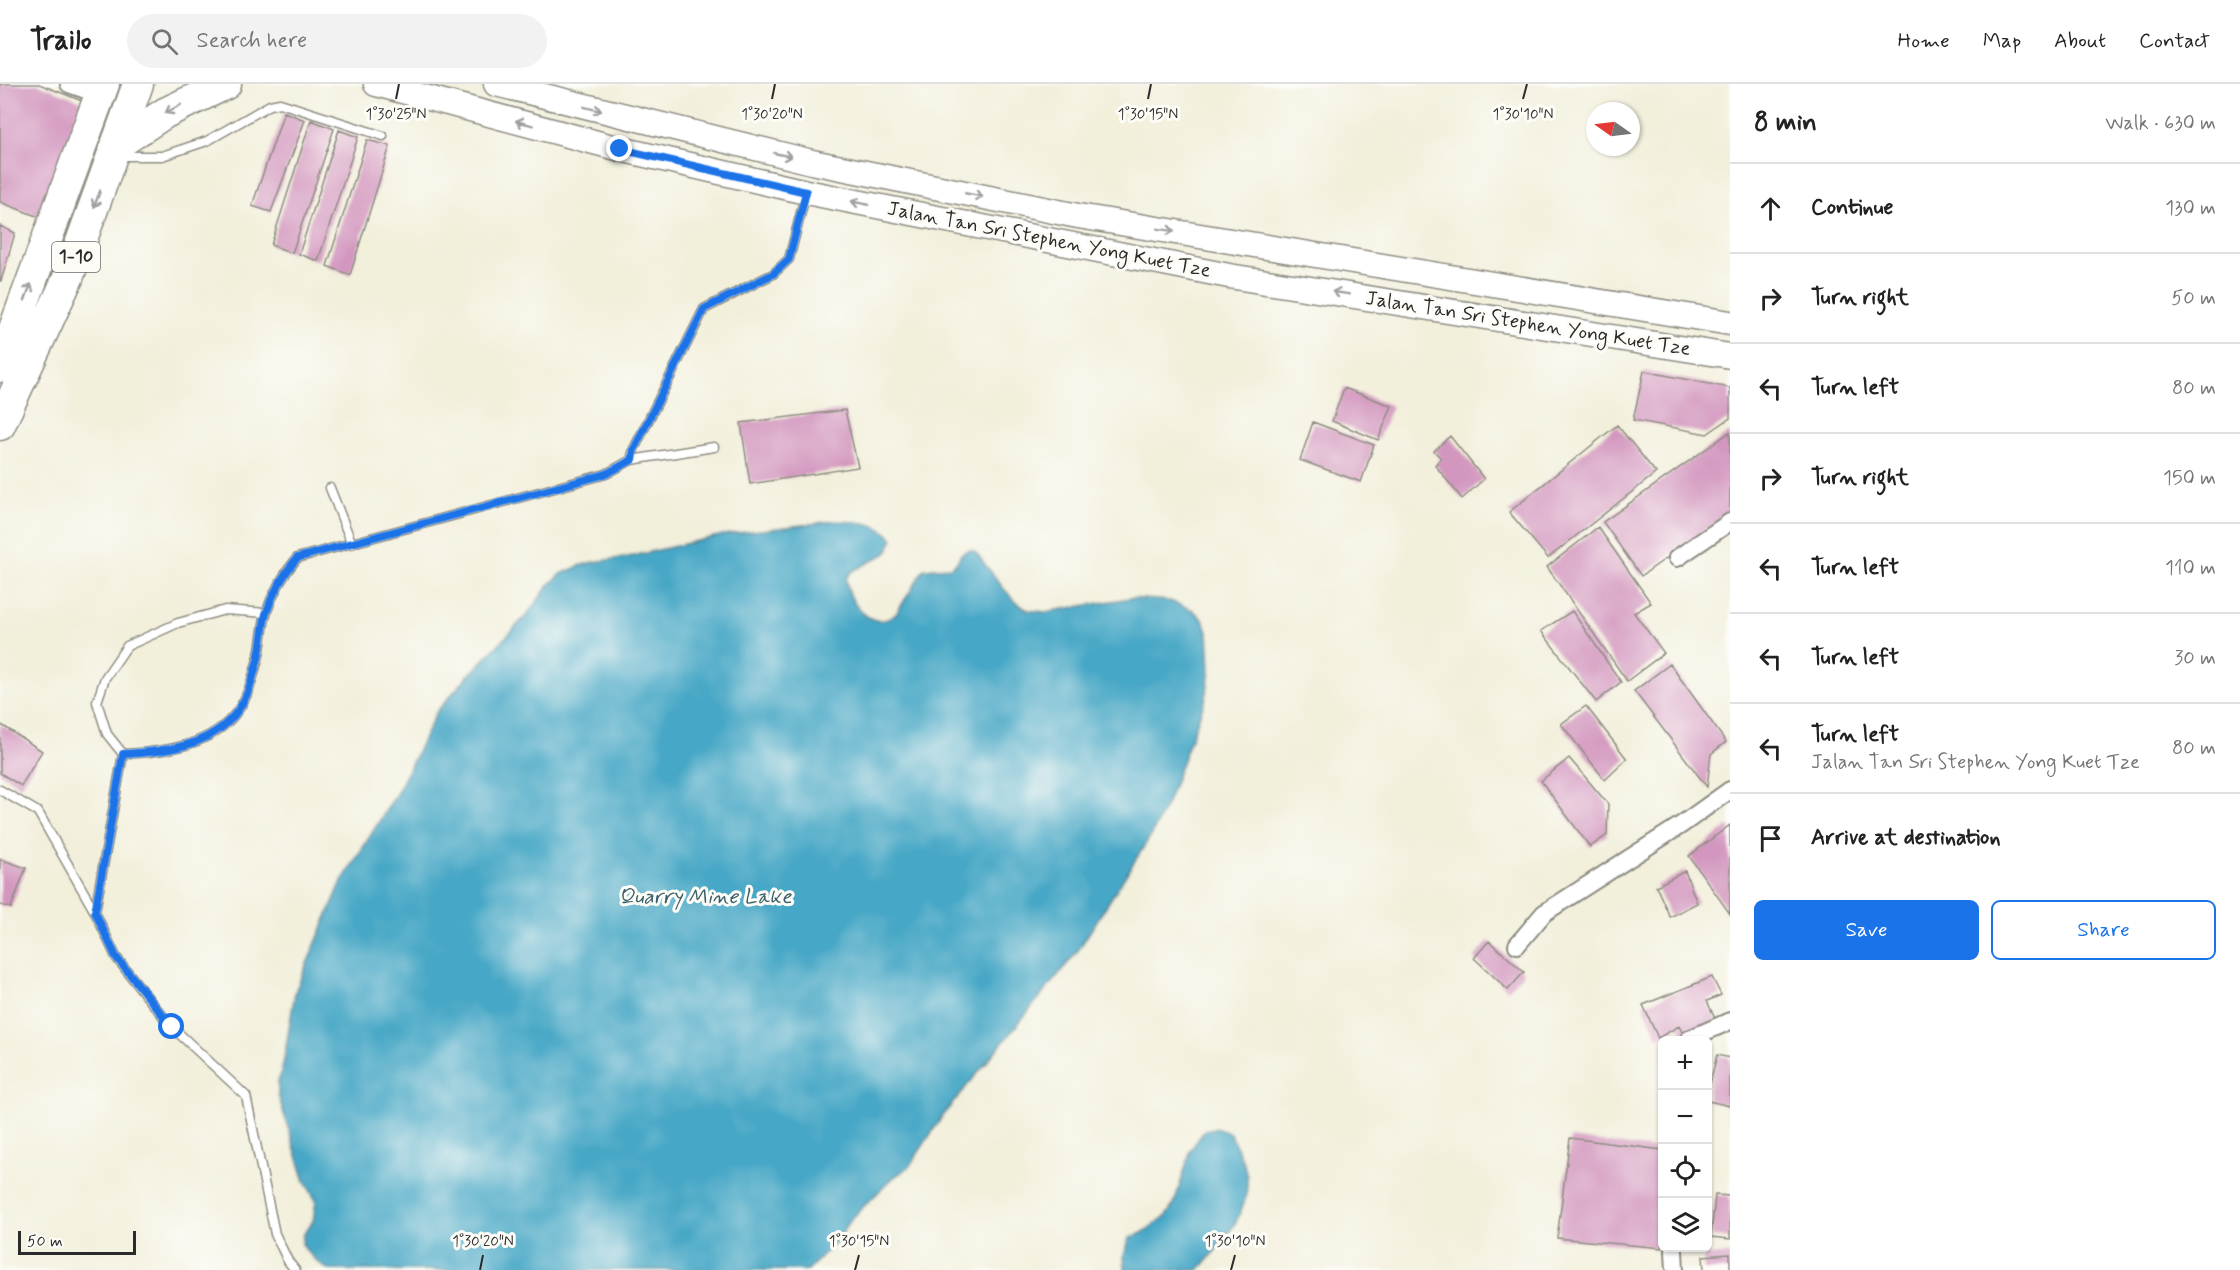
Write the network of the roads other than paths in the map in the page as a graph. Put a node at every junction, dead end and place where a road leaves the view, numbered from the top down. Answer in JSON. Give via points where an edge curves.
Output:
{"nodes":[{"id":1,"x":69,"y":84,"type":"edge"},
{"id":2,"x":138,"y":84,"type":"edge"},
{"id":3,"x":226,"y":84,"type":"edge"},
{"id":4,"x":376,"y":84,"type":"edge"},
{"id":5,"x":496,"y":84,"type":"edge"},
{"id":6,"x":102,"y":90,"type":"edge"},
{"id":7,"x":382,"y":136,"type":"dead end"},
{"id":8,"x":116,"y":150,"type":"junction"},
{"id":9,"x":806,"y":192,"type":"junction"},
{"id":10,"x":1730,"y":323,"type":"edge"},
{"id":11,"x":3,"y":352,"type":"edge"},
{"id":12,"x":1730,"y":356,"type":"edge"},
{"id":13,"x":0,"y":425,"type":"edge"},
{"id":14,"x":714,"y":447,"type":"dead end"},
{"id":15,"x":632,"y":460,"type":"junction"},
{"id":16,"x":330,"y":488,"type":"dead end"},
{"id":17,"x":1730,"y":522,"type":"edge"},
{"id":18,"x":352,"y":544,"type":"junction"},
{"id":19,"x":1677,"y":558,"type":"dead end"},
{"id":20,"x":266,"y":613,"type":"junction"},
{"id":21,"x":123,"y":754,"type":"junction"},
{"id":22,"x":1730,"y":789,"type":"edge"},
{"id":23,"x":0,"y":790,"type":"edge"},
{"id":24,"x":95,"y":912,"type":"junction"},
{"id":25,"x":1517,"y":945,"type":"dead end"},
{"id":26,"x":1730,"y":1021,"type":"edge"},
{"id":27,"x":1696,"y":1036,"type":"edge"},
{"id":28,"x":1674,"y":1252,"type":"edge"},
{"id":29,"x":295,"y":1270,"type":"edge"},
{"id":30,"x":1675,"y":1270,"type":"edge"}],
"edges":[{"from":1,"to":6,"type":"street"},
{"from":2,"to":8,"type":"highway","number":"1-10"},
{"from":3,"to":8,"type":"highway","one_way":true,"via":[[165,113]]},
{"from":9,"to":4,"type":"main road","name":"Jalan Tan Sri Stephen Yong Kuet Tze","one_way":true,"via":[[620,149]]},
{"from":5,"to":10,"type":"main road","name":"Jalan Tan Sri Stephen Yong Kuet Tze","one_way":true,"via":[[812,162],[1078,216]]},
{"from":11,"to":6,"type":"highway","number":"1-10","one_way":true},
{"from":7,"to":8,"type":"lane","via":[[280,103],[207,141],[162,156]]},
{"from":8,"to":13,"type":"highway","number":"1-10","one_way":true,"via":[[68,278]]},
{"from":12,"to":9,"type":"main road","name":"Jalan Tan Sri Stephen Yong Kuet Tze","one_way":true,"via":[[1229,276]]},
{"from":9,"to":15,"type":"lane","via":[[789,259],[773,274],[704,309]]},
{"from":14,"to":15,"type":"lane"},
{"from":15,"to":18,"type":"lane","via":[[606,474]]},
{"from":16,"to":18,"type":"lane"},
{"from":17,"to":19,"type":"street"},
{"from":18,"to":20,"type":"lane","via":[[297,558]]},
{"from":20,"to":21,"type":"lane","via":[[255,669],[243,702],[229,722],[207,739],[154,753]]},
{"from":20,"to":21,"type":"lane","via":[[225,610],[178,623],[127,646],[105,678],[97,702],[107,734]]},
{"from":21,"to":24,"type":"lane"},
{"from":22,"to":25,"type":"street","via":[[1544,913]]},
{"from":23,"to":24,"type":"lane","via":[[38,812]]},
{"from":24,"to":29,"type":"lane","via":[[116,957],[148,998],[172,1027],[246,1096],[275,1234]]},
{"from":26,"to":27,"type":"street"},
{"from":28,"to":30,"type":"street"}]}
